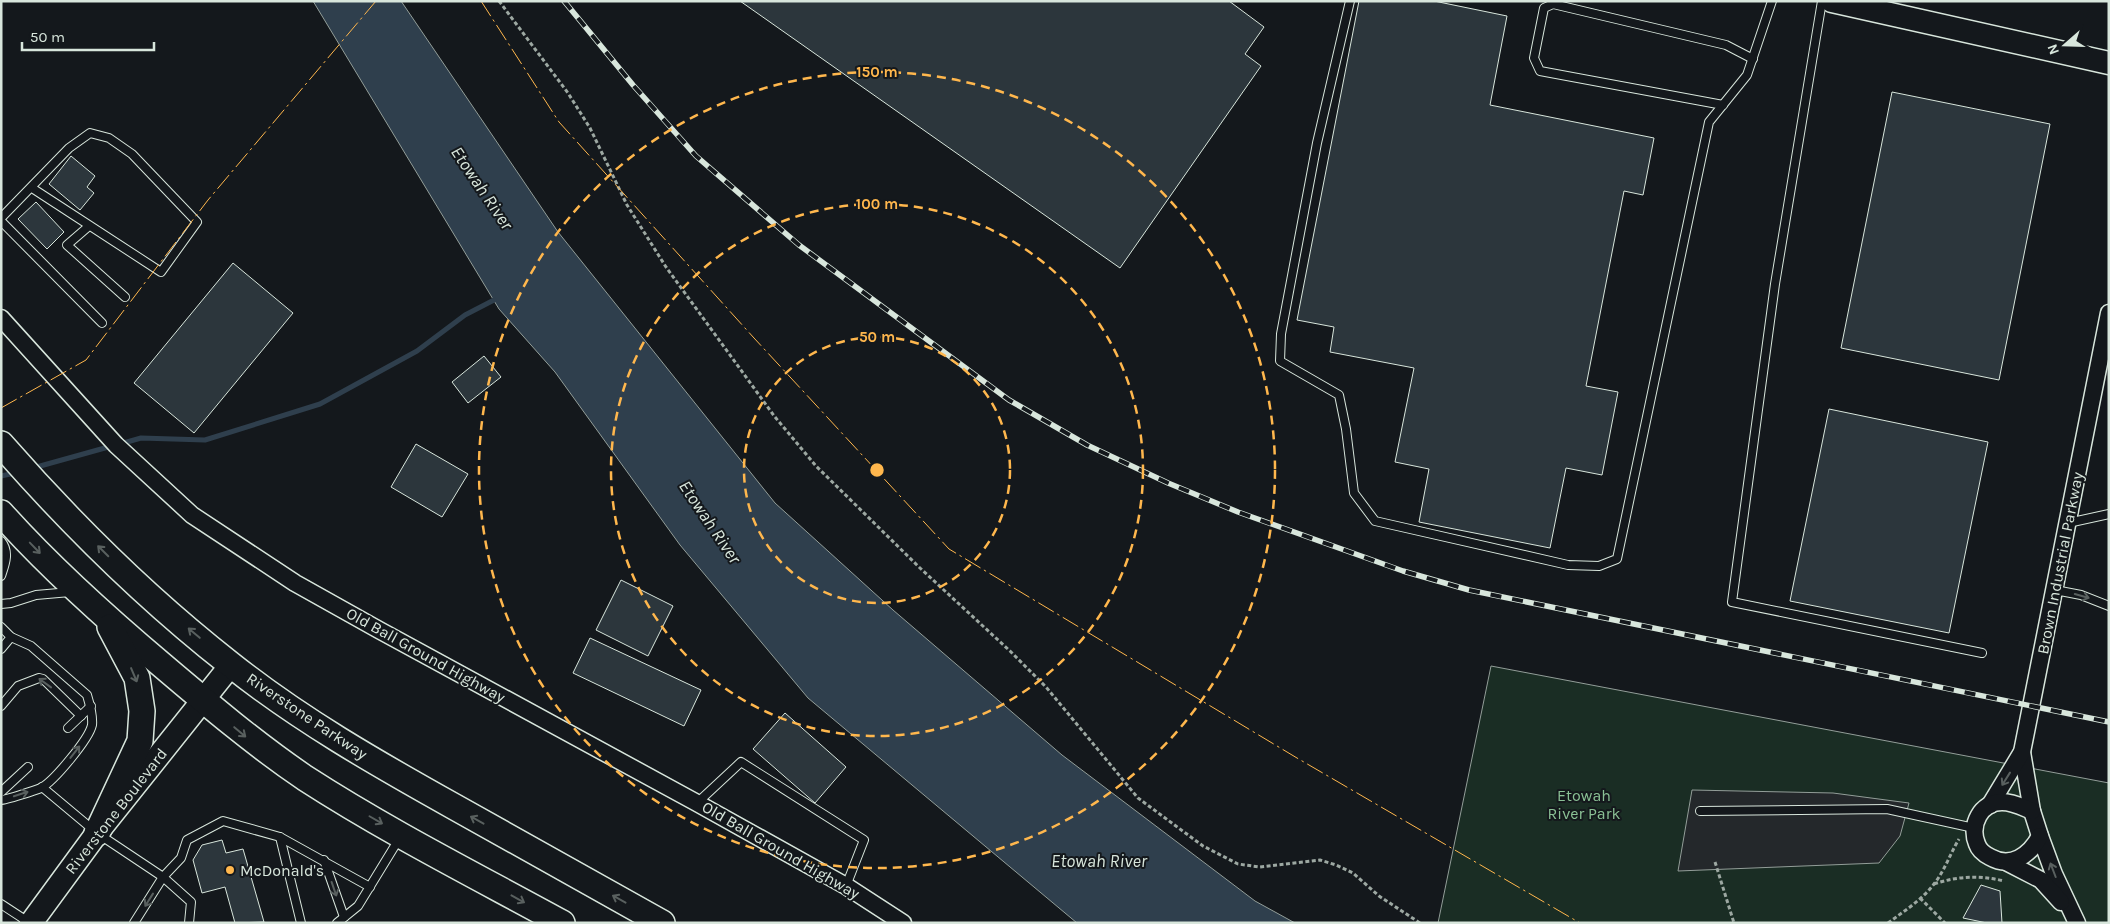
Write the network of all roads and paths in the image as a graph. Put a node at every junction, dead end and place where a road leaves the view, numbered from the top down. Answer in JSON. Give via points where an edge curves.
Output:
{"nodes":[{"id":1,"x":499,"y":1,"type":"edge"},
{"id":2,"x":1350,"y":1,"type":"edge"},
{"id":3,"x":1772,"y":1,"type":"edge"},
{"id":4,"x":1822,"y":1,"type":"edge"},
{"id":5,"x":1832,"y":1,"type":"edge"},
{"id":6,"x":1752,"y":59,"type":"junction"},
{"id":7,"x":2109,"y":63,"type":"edge"},
{"id":8,"x":1723,"y":105,"type":"junction"},
{"id":9,"x":32,"y":188,"type":"junction"},
{"id":10,"x":1,"y":220,"type":"edge"},
{"id":11,"x":89,"y":226,"type":"junction"},
{"id":12,"x":125,"y":297,"type":"dead end"},
{"id":13,"x":2109,"y":313,"type":"edge"},
{"id":14,"x":1,"y":318,"type":"edge"},
{"id":15,"x":102,"y":322,"type":"dead end"},
{"id":16,"x":1,"y":444,"type":"edge"},
{"id":17,"x":1,"y":513,"type":"edge"},
{"id":18,"x":2109,"y":514,"type":"edge"},
{"id":19,"x":2068,"y":523,"type":"junction"},
{"id":20,"x":1,"y":541,"type":"edge"},
{"id":21,"x":1,"y":576,"type":"edge"},
{"id":22,"x":2055,"y":590,"type":"junction"},
{"id":23,"x":78,"y":591,"type":"junction"},
{"id":24,"x":1,"y":604,"type":"edge"},
{"id":25,"x":2109,"y":606,"type":"edge"},
{"id":26,"x":104,"y":616,"type":"junction"},
{"id":27,"x":1,"y":627,"type":"edge"},
{"id":28,"x":11,"y":637,"type":"junction"},
{"id":29,"x":1,"y":649,"type":"edge"},
{"id":30,"x":1982,"y":652,"type":"dead end"},
{"id":31,"x":231,"y":665,"type":"junction"},
{"id":32,"x":203,"y":700,"type":"junction"},
{"id":33,"x":1,"y":706,"type":"edge"},
{"id":34,"x":91,"y":706,"type":"junction"},
{"id":35,"x":81,"y":716,"type":"junction"},
{"id":36,"x":68,"y":728,"type":"dead end"},
{"id":37,"x":2022,"y":752,"type":"junction"},
{"id":38,"x":28,"y":766,"type":"dead end"},
{"id":39,"x":42,"y":788,"type":"junction"},
{"id":40,"x":1,"y":792,"type":"edge"},
{"id":41,"x":1,"y":800,"type":"edge"},
{"id":42,"x":697,"y":803,"type":"junction"},
{"id":43,"x":1990,"y":805,"type":"junction"},
{"id":44,"x":1700,"y":811,"type":"dead end"},
{"id":45,"x":2032,"y":811,"type":"junction"},
{"id":46,"x":1967,"y":826,"type":"junction"},
{"id":47,"x":97,"y":833,"type":"junction"},
{"id":48,"x":402,"y":835,"type":"junction"},
{"id":49,"x":280,"y":836,"type":"junction"},
{"id":50,"x":2040,"y":836,"type":"junction"},
{"id":51,"x":324,"y":860,"type":"junction"},
{"id":52,"x":1715,"y":862,"type":"dead end"},
{"id":53,"x":2006,"y":862,"type":"junction"},
{"id":54,"x":163,"y":877,"type":"junction"},
{"id":55,"x":2010,"y":883,"type":"dead end"},
{"id":56,"x":1934,"y":884,"type":"junction"},
{"id":57,"x":846,"y":886,"type":"junction"},
{"id":58,"x":370,"y":887,"type":"junction"},
{"id":59,"x":1920,"y":898,"type":"junction"},
{"id":60,"x":1,"y":904,"type":"edge"},
{"id":61,"x":344,"y":917,"type":"junction"},
{"id":62,"x":2075,"y":919,"type":"edge"},
{"id":63,"x":30,"y":923,"type":"edge"},
{"id":64,"x":134,"y":923,"type":"edge"},
{"id":65,"x":189,"y":923,"type":"edge"},
{"id":66,"x":302,"y":923,"type":"edge"},
{"id":67,"x":337,"y":923,"type":"edge"},
{"id":68,"x":562,"y":923,"type":"edge"},
{"id":69,"x":662,"y":923,"type":"edge"},
{"id":70,"x":903,"y":923,"type":"edge"},
{"id":71,"x":1420,"y":923,"type":"edge"},
{"id":72,"x":1734,"y":923,"type":"edge"},
{"id":73,"x":1888,"y":923,"type":"edge"},
{"id":74,"x":1945,"y":923,"type":"edge"}],
"edges":[{"from":1,"to":71,"type":"path","via":[[568,93],[590,128],[627,205],[666,267],[775,417],[816,466],[1046,687],[1138,798],[1203,846],[1238,864],[1260,867],[1320,860],[1336,865],[1352,873],[1379,896]]},
{"from":2,"to":8,"type":"lane","via":[[1317,143],[1281,334],[1280,361],[1338,396],[1346,429],[1354,493],[1375,521],[1568,565],[1599,566],[1617,559],[1709,122]]},
{"from":3,"to":6,"type":"lane"},
{"from":4,"to":30,"type":"lane","via":[[1775,284],[1732,602]]},
{"from":5,"to":7,"type":"main road"},
{"from":6,"to":8,"type":"lane","via":[[1747,76]]},
{"from":6,"to":8,"type":"lane","via":[[1726,46],[1553,4],[1544,8],[1534,58],[1540,71]]},
{"from":9,"to":10,"type":"lane"},
{"from":9,"to":11,"type":"lane"},
{"from":9,"to":11,"type":"lane","via":[[69,148],[90,134],[109,138],[132,154],[198,222],[161,272]]},
{"from":10,"to":15,"type":"lane"},
{"from":11,"to":12,"type":"lane","via":[[66,245]]},
{"from":13,"to":19,"type":"street","name":"Brown Industrial Parkway"},
{"from":14,"to":42,"type":"street","name":"Old Ball Ground Highway","via":[[116,445],[192,515],[303,588]]},
{"from":31,"to":16,"type":"main road","name":"Riverstone Parkway","one_way":true,"via":[[138,585],[40,488]]},
{"from":17,"to":23,"type":"main road","one_way":true},
{"from":18,"to":19,"type":"lane"},
{"from":19,"to":22,"type":"street","name":"Brown Industrial Parkway"},
{"from":20,"to":21,"type":"lane","via":[[6,546],[7,556]]},
{"from":22,"to":25,"type":"lane","one_way":true},
{"from":22,"to":37,"type":"street","name":"Brown Industrial Parkway"},
{"from":23,"to":24,"type":"lane","via":[[36,595]]},
{"from":23,"to":26,"type":"main road"},
{"from":26,"to":32,"type":"main road"},
{"from":26,"to":47,"type":"main road","one_way":true,"via":[[137,678],[142,711],[140,740]]},
{"from":27,"to":28,"type":"lane"},
{"from":28,"to":29,"type":"lane"},
{"from":28,"to":34,"type":"lane","via":[[31,646],[87,695]]},
{"from":31,"to":32,"type":"main road","name":"Riverstone Boulevard"},
{"from":69,"to":31,"type":"main road","name":"Riverstone Parkway","one_way":true,"via":[[407,780],[342,741]]},
{"from":32,"to":47,"type":"main road","name":"Riverstone Boulevard"},
{"from":32,"to":48,"type":"main road","one_way":true,"via":[[248,738],[306,778]]},
{"from":35,"to":33,"type":"lane","one_way":true,"via":[[39,678],[18,686]]},
{"from":34,"to":35,"type":"lane"},
{"from":39,"to":34,"type":"lane","one_way":true,"via":[[88,736],[92,724]]},
{"from":35,"to":36,"type":"lane"},
{"from":37,"to":43,"type":"street","name":"Brown Industrial Parkway","one_way":true},
{"from":37,"to":45,"type":"street"},
{"from":38,"to":40,"type":"lane"},
{"from":41,"to":39,"type":"lane","one_way":true},
{"from":39,"to":47,"type":"lane"},
{"from":42,"to":57,"type":"street","name":"Old Ball Ground Highway"},
{"from":42,"to":57,"type":"lane","via":[[741,762],[864,840]]},
{"from":43,"to":45,"type":"street","via":[[2012,803]]},
{"from":43,"to":46,"type":"street"},
{"from":44,"to":46,"type":"lane","via":[[1887,809]]},
{"from":45,"to":50,"type":"street"},
{"from":46,"to":53,"type":"street","via":[[1984,854]]},
{"from":46,"to":56,"type":"path"},
{"from":47,"to":54,"type":"lane"},
{"from":47,"to":63,"type":"main road","name":"Riverstone Boulevard"},
{"from":48,"to":58,"type":"lane"},
{"from":48,"to":68,"type":"main road","one_way":true},
{"from":49,"to":51,"type":"lane"},
{"from":49,"to":54,"type":"lane","via":[[224,820],[187,840],[181,858]]},
{"from":49,"to":66,"type":"lane"},
{"from":50,"to":53,"type":"street","via":[[2034,848],[2018,859]]},
{"from":62,"to":50,"type":"street","one_way":true},
{"from":51,"to":58,"type":"lane"},
{"from":51,"to":61,"type":"lane","one_way":true},
{"from":52,"to":72,"type":"path"},
{"from":53,"to":62,"type":"street","via":[[2041,880]]},
{"from":54,"to":64,"type":"lane","one_way":true},
{"from":54,"to":65,"type":"lane","via":[[191,902]]},
{"from":55,"to":56,"type":"path","via":[[1985,876]]},
{"from":56,"to":59,"type":"path"},
{"from":57,"to":70,"type":"street","name":"Old Ball Ground Highway"},
{"from":58,"to":61,"type":"lane","via":[[358,906]]},
{"from":59,"to":73,"type":"path"},
{"from":59,"to":74,"type":"path"},
{"from":60,"to":63,"type":"lane"},
{"from":61,"to":67,"type":"lane"}]}
